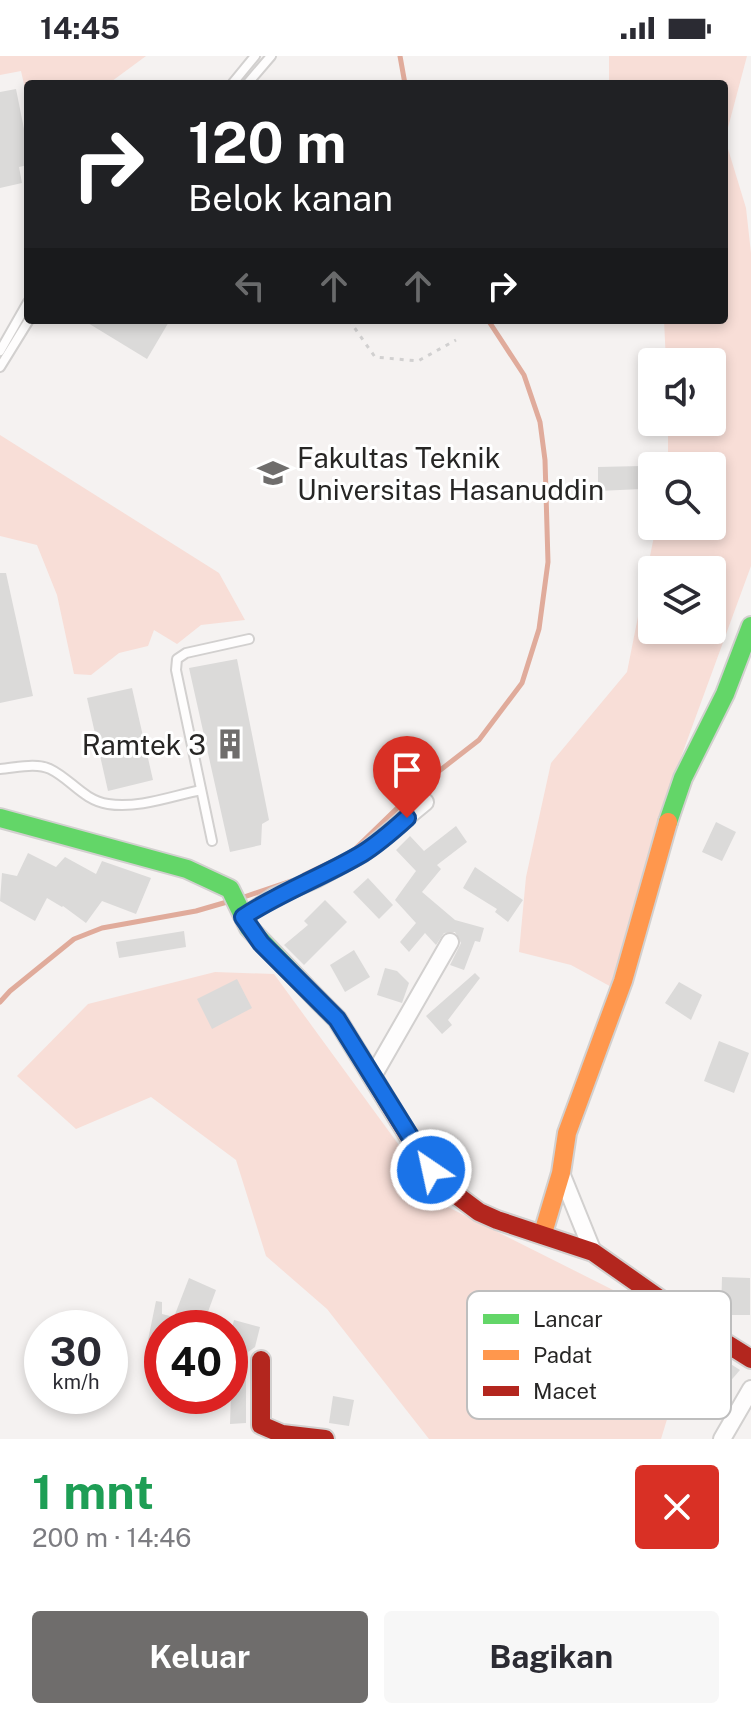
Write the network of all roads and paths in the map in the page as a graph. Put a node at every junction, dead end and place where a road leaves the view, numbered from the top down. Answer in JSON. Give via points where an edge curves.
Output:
{"nodes":[{"id":1,"x":255,"y":56,"type":"edge"},
{"id":2,"x":271,"y":56,"type":"edge"},
{"id":3,"x":235,"y":80,"type":"edge"},
{"id":4,"x":250,"y":80,"type":"edge"},
{"id":5,"x":24,"y":309,"type":"edge"},
{"id":6,"x":27,"y":324,"type":"edge"},
{"id":7,"x":352,"y":324,"type":"edge"},
{"id":8,"x":456,"y":340,"type":"dead end"},
{"id":9,"x":0,"y":351,"type":"edge"},
{"id":10,"x":0,"y":367,"type":"edge"},
{"id":11,"x":751,"y":626,"type":"edge"},
{"id":12,"x":249,"y":639,"type":"dead end"},
{"id":13,"x":0,"y":769,"type":"edge"},
{"id":14,"x":201,"y":790,"type":"junction"},
{"id":15,"x":425,"y":802,"type":"dead end"},
{"id":16,"x":0,"y":818,"type":"edge"},
{"id":17,"x":212,"y":841,"type":"dead end"},
{"id":18,"x":238,"y":906,"type":"junction"},
{"id":19,"x":450,"y":942,"type":"dead end"},
{"id":20,"x":373,"y":1076,"type":"junction"},
{"id":21,"x":561,"y":1173,"type":"junction"},
{"id":22,"x":543,"y":1233,"type":"junction"},
{"id":23,"x":593,"y":1252,"type":"junction"},
{"id":24,"x":649,"y":1291,"type":"edge"},
{"id":25,"x":731,"y":1346,"type":"edge"},
{"id":26,"x":751,"y":1359,"type":"edge"},
{"id":27,"x":261,"y":1360,"type":"dead end"},
{"id":28,"x":751,"y":1389,"type":"edge"},
{"id":29,"x":325,"y":1439,"type":"edge"},
{"id":30,"x":722,"y":1439,"type":"edge"}],
"edges":[{"from":1,"to":3,"type":"lane"},
{"from":2,"to":4,"type":"lane"},
{"from":5,"to":9,"type":"lane"},
{"from":6,"to":10,"type":"lane"},
{"from":7,"to":8,"type":"path","via":[[375,357],[418,361]]},
{"from":11,"to":21,"type":"street","via":[[672,807],[623,981],[567,1133]]},
{"from":12,"to":14,"type":"lane","via":[[177,659]]},
{"from":13,"to":14,"type":"lane","via":[[50,769],[90,799],[108,804],[130,805]]},
{"from":14,"to":17,"type":"lane"},
{"from":15,"to":18,"type":"street","via":[[362,854],[316,879]]},
{"from":16,"to":18,"type":"street","via":[[187,869],[220,882]]},
{"from":18,"to":20,"type":"street","via":[[261,943],[337,1019]]},
{"from":19,"to":20,"type":"street"},
{"from":20,"to":22,"type":"street","via":[[419,1153],[451,1191],[488,1216]]},
{"from":21,"to":22,"type":"street"},
{"from":21,"to":23,"type":"street"},
{"from":22,"to":23,"type":"street"},
{"from":23,"to":24,"type":"street"},
{"from":25,"to":26,"type":"street"},
{"from":27,"to":29,"type":"street","via":[[261,1425],[282,1434]]},
{"from":28,"to":30,"type":"street"}]}
